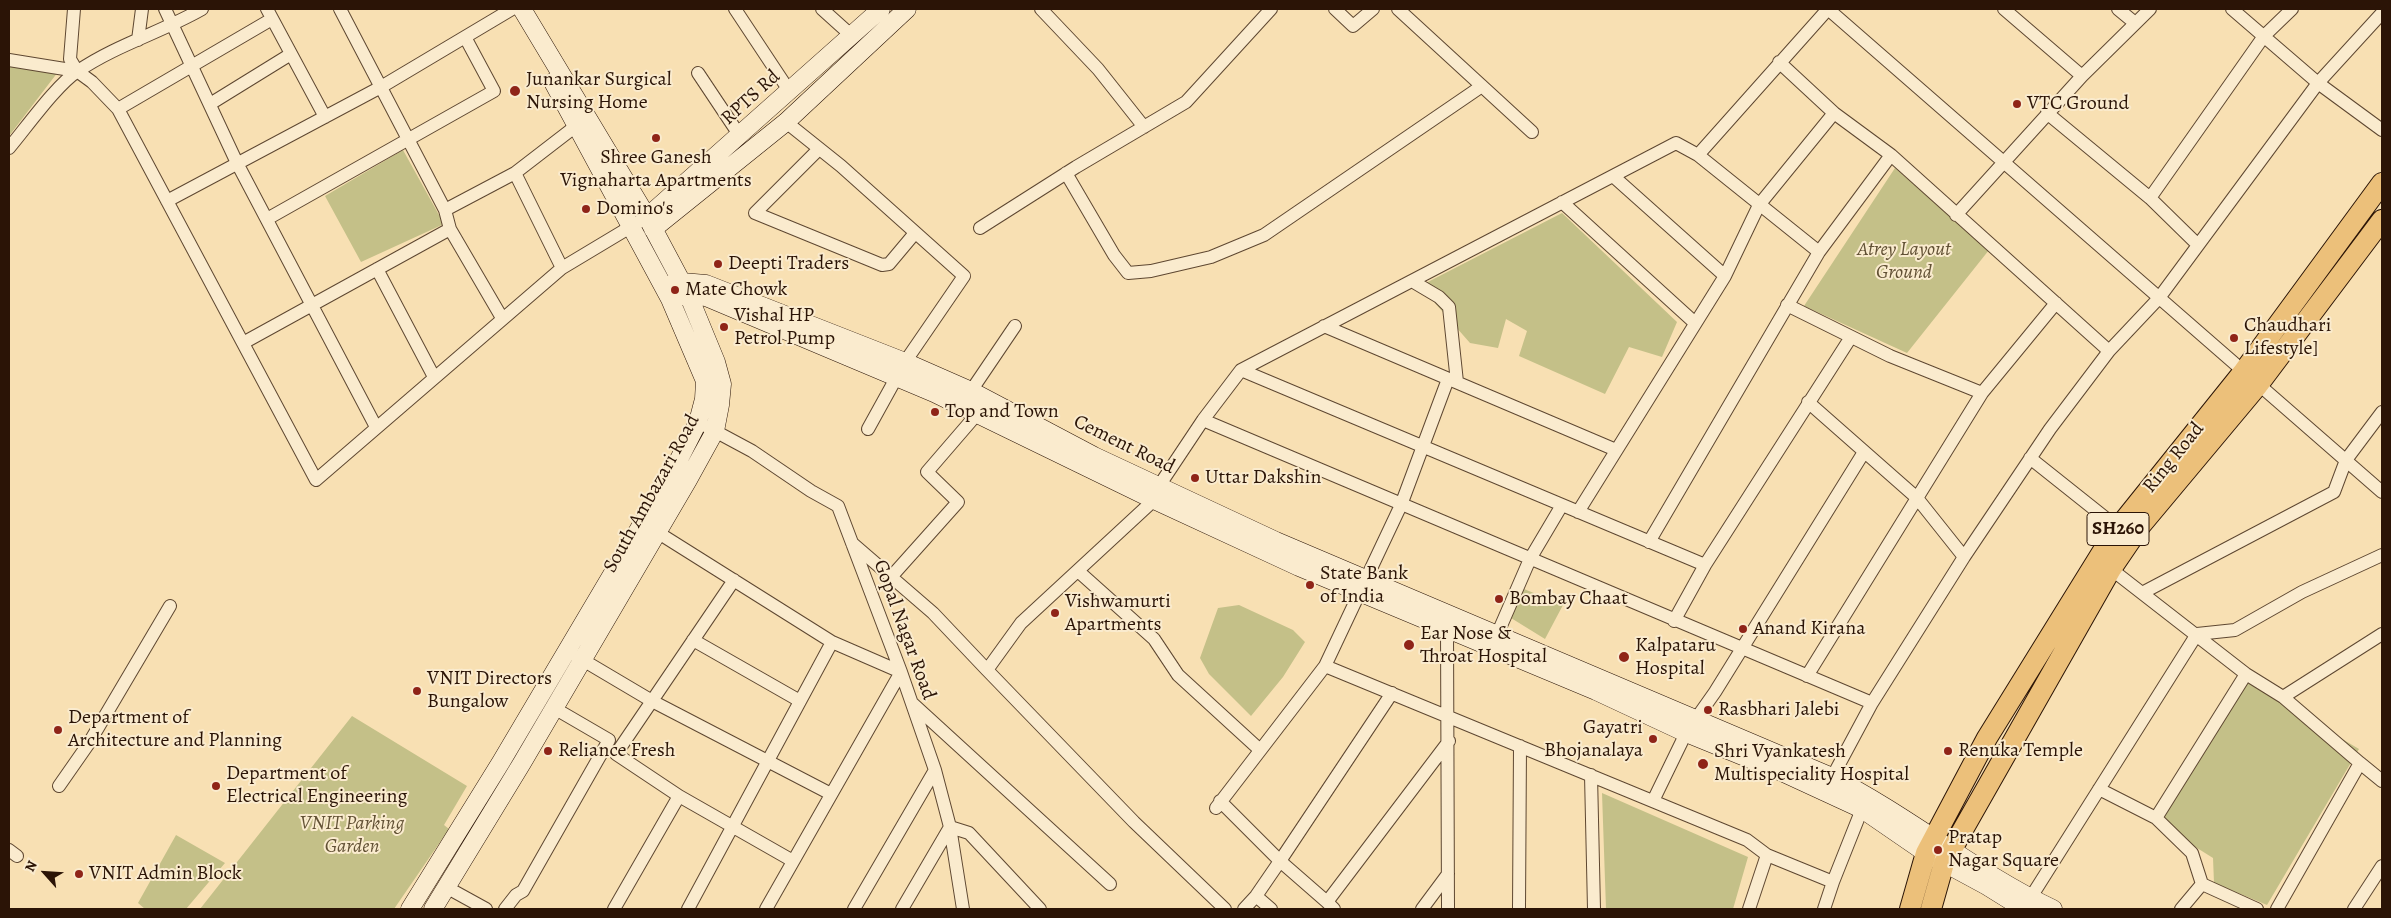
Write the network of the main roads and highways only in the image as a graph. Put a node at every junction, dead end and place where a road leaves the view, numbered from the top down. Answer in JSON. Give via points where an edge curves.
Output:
{"nodes":[{"id":1,"x":514,"y":9,"type":"edge"},
{"id":2,"x":881,"y":9,"type":"edge"},
{"id":3,"x":907,"y":9,"type":"edge"},
{"id":4,"x":2382,"y":183,"type":"edge"},
{"id":5,"x":2382,"y":220,"type":"edge"},
{"id":6,"x":650,"y":223,"type":"junction"},
{"id":7,"x":685,"y":288,"type":"junction"},
{"id":8,"x":667,"y":293,"type":"junction"},
{"id":9,"x":900,"y":370,"type":"junction"},
{"id":10,"x":2251,"y":378,"type":"junction"},
{"id":11,"x":1156,"y":493,"type":"junction"},
{"id":12,"x":2117,"y":540,"type":"junction"},
{"id":13,"x":1363,"y":586,"type":"junction"},
{"id":14,"x":574,"y":654,"type":"junction"},
{"id":15,"x":1691,"y":726,"type":"junction"},
{"id":16,"x":1828,"y":785,"type":"junction"},
{"id":17,"x":1930,"y":846,"type":"junction"},
{"id":18,"x":1947,"y":856,"type":"junction"},
{"id":19,"x":2026,"y":905,"type":"edge"},
{"id":20,"x":410,"y":909,"type":"edge"},
{"id":21,"x":433,"y":909,"type":"edge"},
{"id":22,"x":1910,"y":909,"type":"edge"},
{"id":23,"x":1930,"y":909,"type":"edge"},
{"id":24,"x":2053,"y":909,"type":"edge"}],
"edges":[{"from":1,"to":6,"type":"main road","name":"South Ambazari Road"},
{"from":1,"to":8,"type":"main road"},
{"from":2,"to":6,"type":"main road","name":"RPTS Rd","via":[[740,136]]},
{"from":3,"to":6,"type":"main road","via":[[786,122]]},
{"from":4,"to":10,"type":"main road","name":"Ring Road","number":"SH260"},
{"from":5,"to":10,"type":"main road","name":"Ring Road","number":"SH260"},
{"from":6,"to":7,"type":"main road","name":"South Ambazari Road"},
{"from":7,"to":8,"type":"main road","name":"Cement Road"},
{"from":7,"to":9,"type":"main road","name":"Cement Road","via":[[706,284]]},
{"from":7,"to":14,"type":"main road","name":"South Ambazari Road","via":[[722,384],[715,430],[657,532]]},
{"from":8,"to":14,"type":"main road","via":[[705,381],[698,422]]},
{"from":9,"to":11,"type":"main road","name":"Cement Road","via":[[978,414]]},
{"from":9,"to":11,"type":"main road","name":"Cement Road","via":[[971,392],[1094,456]]},
{"from":10,"to":12,"type":"main road","name":"Ring Road","number":"SH260","via":[[2141,525]]},
{"from":11,"to":13,"type":"main road","name":"Cement Road"},
{"from":12,"to":17,"type":"main road","name":"Ring Road","number":"SH260","via":[[1987,738]]},
{"from":12,"to":18,"type":"main road","name":"Ring Road","number":"SH260","via":[[2111,568]]},
{"from":13,"to":15,"type":"main road","name":"Cement Road","via":[[1497,635]]},
{"from":13,"to":15,"type":"main road","name":"Cement Road","via":[[1448,630]]},
{"from":14,"to":20,"type":"main road"},
{"from":14,"to":21,"type":"main road","name":"South Ambazari Road","via":[[554,708]]},
{"from":15,"to":16,"type":"main road","name":"Cement Road","via":[[1784,772]]},
{"from":16,"to":17,"type":"main road","name":"Cement Road","via":[[1862,809]]},
{"from":16,"to":17,"type":"main road","name":"Cement Road","via":[[1872,797]]},
{"from":17,"to":18,"type":"main road","name":"Cement Road"},
{"from":17,"to":22,"type":"main road","name":"Ring Road","number":"SH260"},
{"from":18,"to":19,"type":"main road","name":"Cement Road"},
{"from":18,"to":23,"type":"main road","name":"Ring Road","number":"SH260"},
{"from":19,"to":24,"type":"main road","name":"Cement Road"}]}
